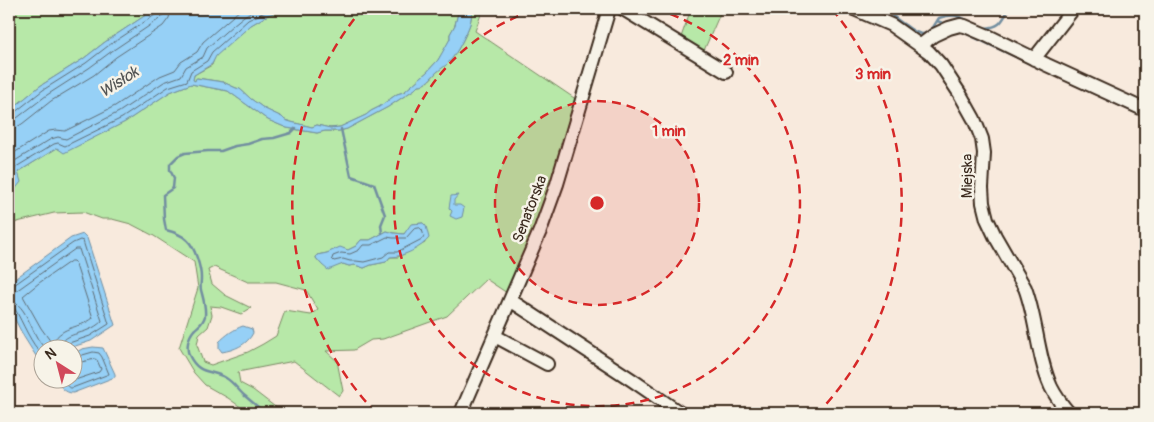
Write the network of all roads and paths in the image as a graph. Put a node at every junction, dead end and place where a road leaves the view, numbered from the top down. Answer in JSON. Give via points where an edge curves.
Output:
{"nodes":[{"id":1,"x":609,"y":9,"type":"edge"},
{"id":2,"x":623,"y":9,"type":"edge"},
{"id":3,"x":854,"y":9,"type":"edge"},
{"id":4,"x":1073,"y":9,"type":"edge"},
{"id":5,"x":921,"y":45,"type":"junction"},
{"id":6,"x":1034,"y":59,"type":"junction"},
{"id":7,"x":726,"y":72,"type":"dead end"},
{"id":8,"x":1145,"y":110,"type":"edge"},
{"id":9,"x":510,"y":300,"type":"junction"},
{"id":10,"x":495,"y":336,"type":"junction"},
{"id":11,"x":547,"y":364,"type":"dead end"},
{"id":12,"x":462,"y":413,"type":"edge"},
{"id":13,"x":680,"y":413,"type":"edge"},
{"id":14,"x":1069,"y":413,"type":"edge"}],
"edges":[{"from":1,"to":9,"type":"street","name":"Senatorska","via":[[557,184]]},
{"from":2,"to":7,"type":"street"},
{"from":3,"to":5,"type":"street","name":"Miejska","via":[[891,25]]},
{"from":4,"to":6,"type":"street"},
{"from":5,"to":6,"type":"street","via":[[934,35],[960,25]]},
{"from":5,"to":14,"type":"street","name":"Miejska","via":[[941,65],[978,128],[984,147],[982,188],[987,219],[1025,288],[1047,375],[1054,393]]},
{"from":6,"to":8,"type":"street"},
{"from":9,"to":10,"type":"street","name":"Senatorska"},
{"from":9,"to":13,"type":"street"},
{"from":10,"to":11,"type":"street"},
{"from":10,"to":12,"type":"street","name":"Senatorska"}]}
